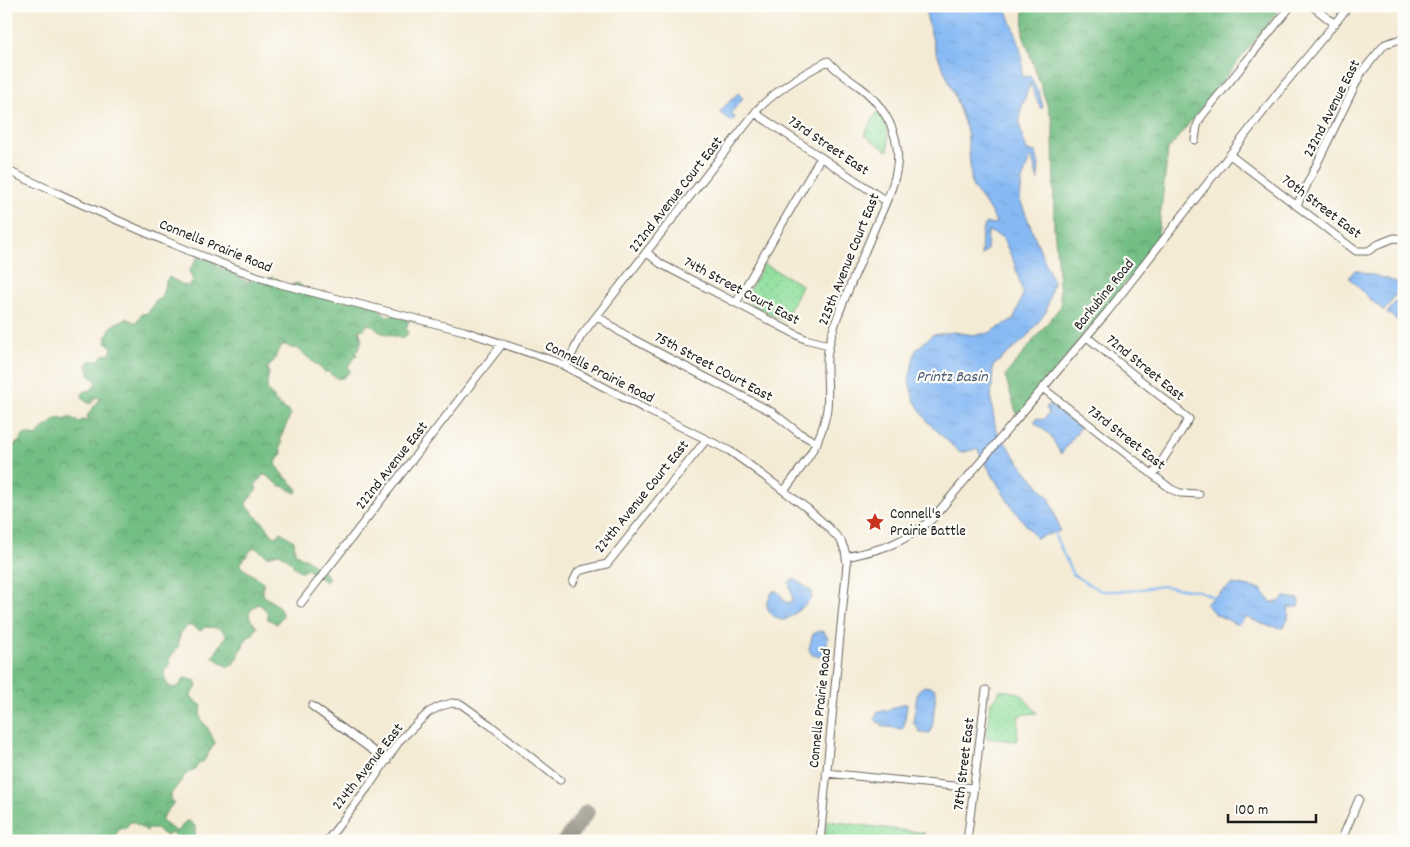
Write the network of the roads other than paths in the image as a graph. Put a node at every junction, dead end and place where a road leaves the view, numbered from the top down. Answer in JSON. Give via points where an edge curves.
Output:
{"nodes":[{"id":1,"x":1291,"y":6,"type":"edge"},
{"id":2,"x":1312,"y":6,"type":"edge"},
{"id":3,"x":1349,"y":6,"type":"edge"},
{"id":4,"x":1335,"y":24,"type":"junction"},
{"id":5,"x":1404,"y":38,"type":"edge"},
{"id":6,"x":755,"y":113,"type":"junction"},
{"id":7,"x":1196,"y":140,"type":"dead end"},
{"id":8,"x":897,"y":147,"type":"joint"},
{"id":9,"x":1230,"y":155,"type":"junction"},
{"id":10,"x":821,"y":157,"type":"junction"},
{"id":11,"x":6,"y":170,"type":"edge"},
{"id":12,"x":886,"y":201,"type":"junction"},
{"id":13,"x":1297,"y":205,"type":"junction"},
{"id":14,"x":1404,"y":239,"type":"edge"},
{"id":15,"x":646,"y":252,"type":"junction"},
{"id":16,"x":736,"y":302,"type":"junction"},
{"id":17,"x":597,"y":316,"type":"junction"},
{"id":18,"x":1087,"y":337,"type":"junction"},
{"id":19,"x":503,"y":343,"type":"junction"},
{"id":20,"x":829,"y":345,"type":"junction"},
{"id":21,"x":566,"y":366,"type":"junction"},
{"id":22,"x":1044,"y":389,"type":"junction"},
{"id":23,"x":706,"y":440,"type":"junction"},
{"id":24,"x":817,"y":443,"type":"junction"},
{"id":25,"x":1153,"y":476,"type":"junction"},
{"id":26,"x":784,"y":491,"type":"junction"},
{"id":27,"x":1199,"y":494,"type":"dead end"},
{"id":28,"x":846,"y":557,"type":"junction"},
{"id":29,"x":573,"y":582,"type":"dead end"},
{"id":30,"x":301,"y":603,"type":"dead end"},
{"id":31,"x":986,"y":690,"type":"dead end"},
{"id":32,"x":312,"y":706,"type":"dead end"},
{"id":33,"x":387,"y":761,"type":"junction"},
{"id":34,"x":826,"y":773,"type":"junction"},
{"id":35,"x":560,"y":780,"type":"dead end"},
{"id":36,"x":973,"y":788,"type":"junction"},
{"id":37,"x":1360,"y":799,"type":"dead end"},
{"id":38,"x":327,"y":841,"type":"edge"},
{"id":39,"x":820,"y":841,"type":"edge"},
{"id":40,"x":967,"y":841,"type":"edge"},
{"id":41,"x":1341,"y":841,"type":"edge"}],
"edges":[{"from":1,"to":7,"type":"street","via":[[1201,117]]},
{"from":2,"to":4,"type":"street"},
{"from":3,"to":4,"type":"street","name":"Barkubine Road"},
{"from":4,"to":9,"type":"street","name":"Barkubine Road"},
{"from":5,"to":13,"type":"street","name":"232nd Avenue East","via":[[1385,44],[1361,74]]},
{"from":6,"to":8,"type":"street","name":"222nd Avenue Court East","via":[[783,87],[828,61],[876,102],[888,120]]},
{"from":6,"to":10,"type":"street","name":"73rd Street East"},
{"from":6,"to":15,"type":"street","name":"222nd Avenue Court East"},
{"from":8,"to":12,"type":"street","name":"225th Avenue Court East","via":[[896,172]]},
{"from":9,"to":13,"type":"street","name":"70th Street East"},
{"from":9,"to":18,"type":"street","name":"Barkubine Road"},
{"from":10,"to":12,"type":"street","name":"73rd Street East"},
{"from":10,"to":16,"type":"street"},
{"from":11,"to":19,"type":"street","name":"Connells Prairie Road","via":[[252,276]]},
{"from":12,"to":20,"type":"street","name":"225th Avenue Court East"},
{"from":13,"to":14,"type":"street","name":"70th Street East","via":[[1356,251],[1368,251],[1394,238]]},
{"from":15,"to":16,"type":"street","name":"74th Street Court East","via":[[661,264]]},
{"from":15,"to":17,"type":"street","name":"222nd Avenue Court East"},
{"from":16,"to":20,"type":"street","name":"74th Street Court East","via":[[805,339]]},
{"from":17,"to":21,"type":"street","name":"222nd Avenue Court East","via":[[581,336]]},
{"from":17,"to":24,"type":"street","name":"75th Street COurt East","via":[[625,335],[772,412]]},
{"from":18,"to":22,"type":"street","name":"Barkubine Road"},
{"from":18,"to":25,"type":"street","name":"72nd Street East","via":[[1189,419]]},
{"from":19,"to":21,"type":"street","name":"Connells Prairie Road"},
{"from":19,"to":30,"type":"street","name":"222nd Avenue East"},
{"from":20,"to":24,"type":"street","name":"225th Avenue Court East","via":[[828,400]]},
{"from":21,"to":23,"type":"street","name":"Connells Prairie Road"},
{"from":22,"to":25,"type":"street","name":"73rd Street East"},
{"from":22,"to":28,"type":"street","name":"Barkubine Road","via":[[933,518],[917,532],[876,551]]},
{"from":23,"to":26,"type":"street","name":"Connells Prairie Road","via":[[730,451]]},
{"from":23,"to":29,"type":"street","name":"224th Avenue Court East","via":[[607,564],[582,570]]},
{"from":24,"to":26,"type":"street","name":"225th Avenue Court East"},
{"from":25,"to":27,"type":"street","name":"73rd Street East","via":[[1180,493]]},
{"from":26,"to":28,"type":"street","name":"Connells Prairie Road","via":[[828,527],[840,541]]},
{"from":28,"to":34,"type":"street","name":"Connells Prairie Road"},
{"from":31,"to":36,"type":"street","name":"78th Street East"},
{"from":32,"to":33,"type":"street"},
{"from":33,"to":35,"type":"street","name":"224th Avenue East","via":[[400,740],[429,712],[452,703],[461,704]]},
{"from":33,"to":38,"type":"street","name":"224th Avenue East"},
{"from":34,"to":36,"type":"street"},
{"from":34,"to":39,"type":"street","name":"Connells Prairie Road"},
{"from":36,"to":40,"type":"street","name":"78th Street East"},
{"from":37,"to":41,"type":"street"}]}
